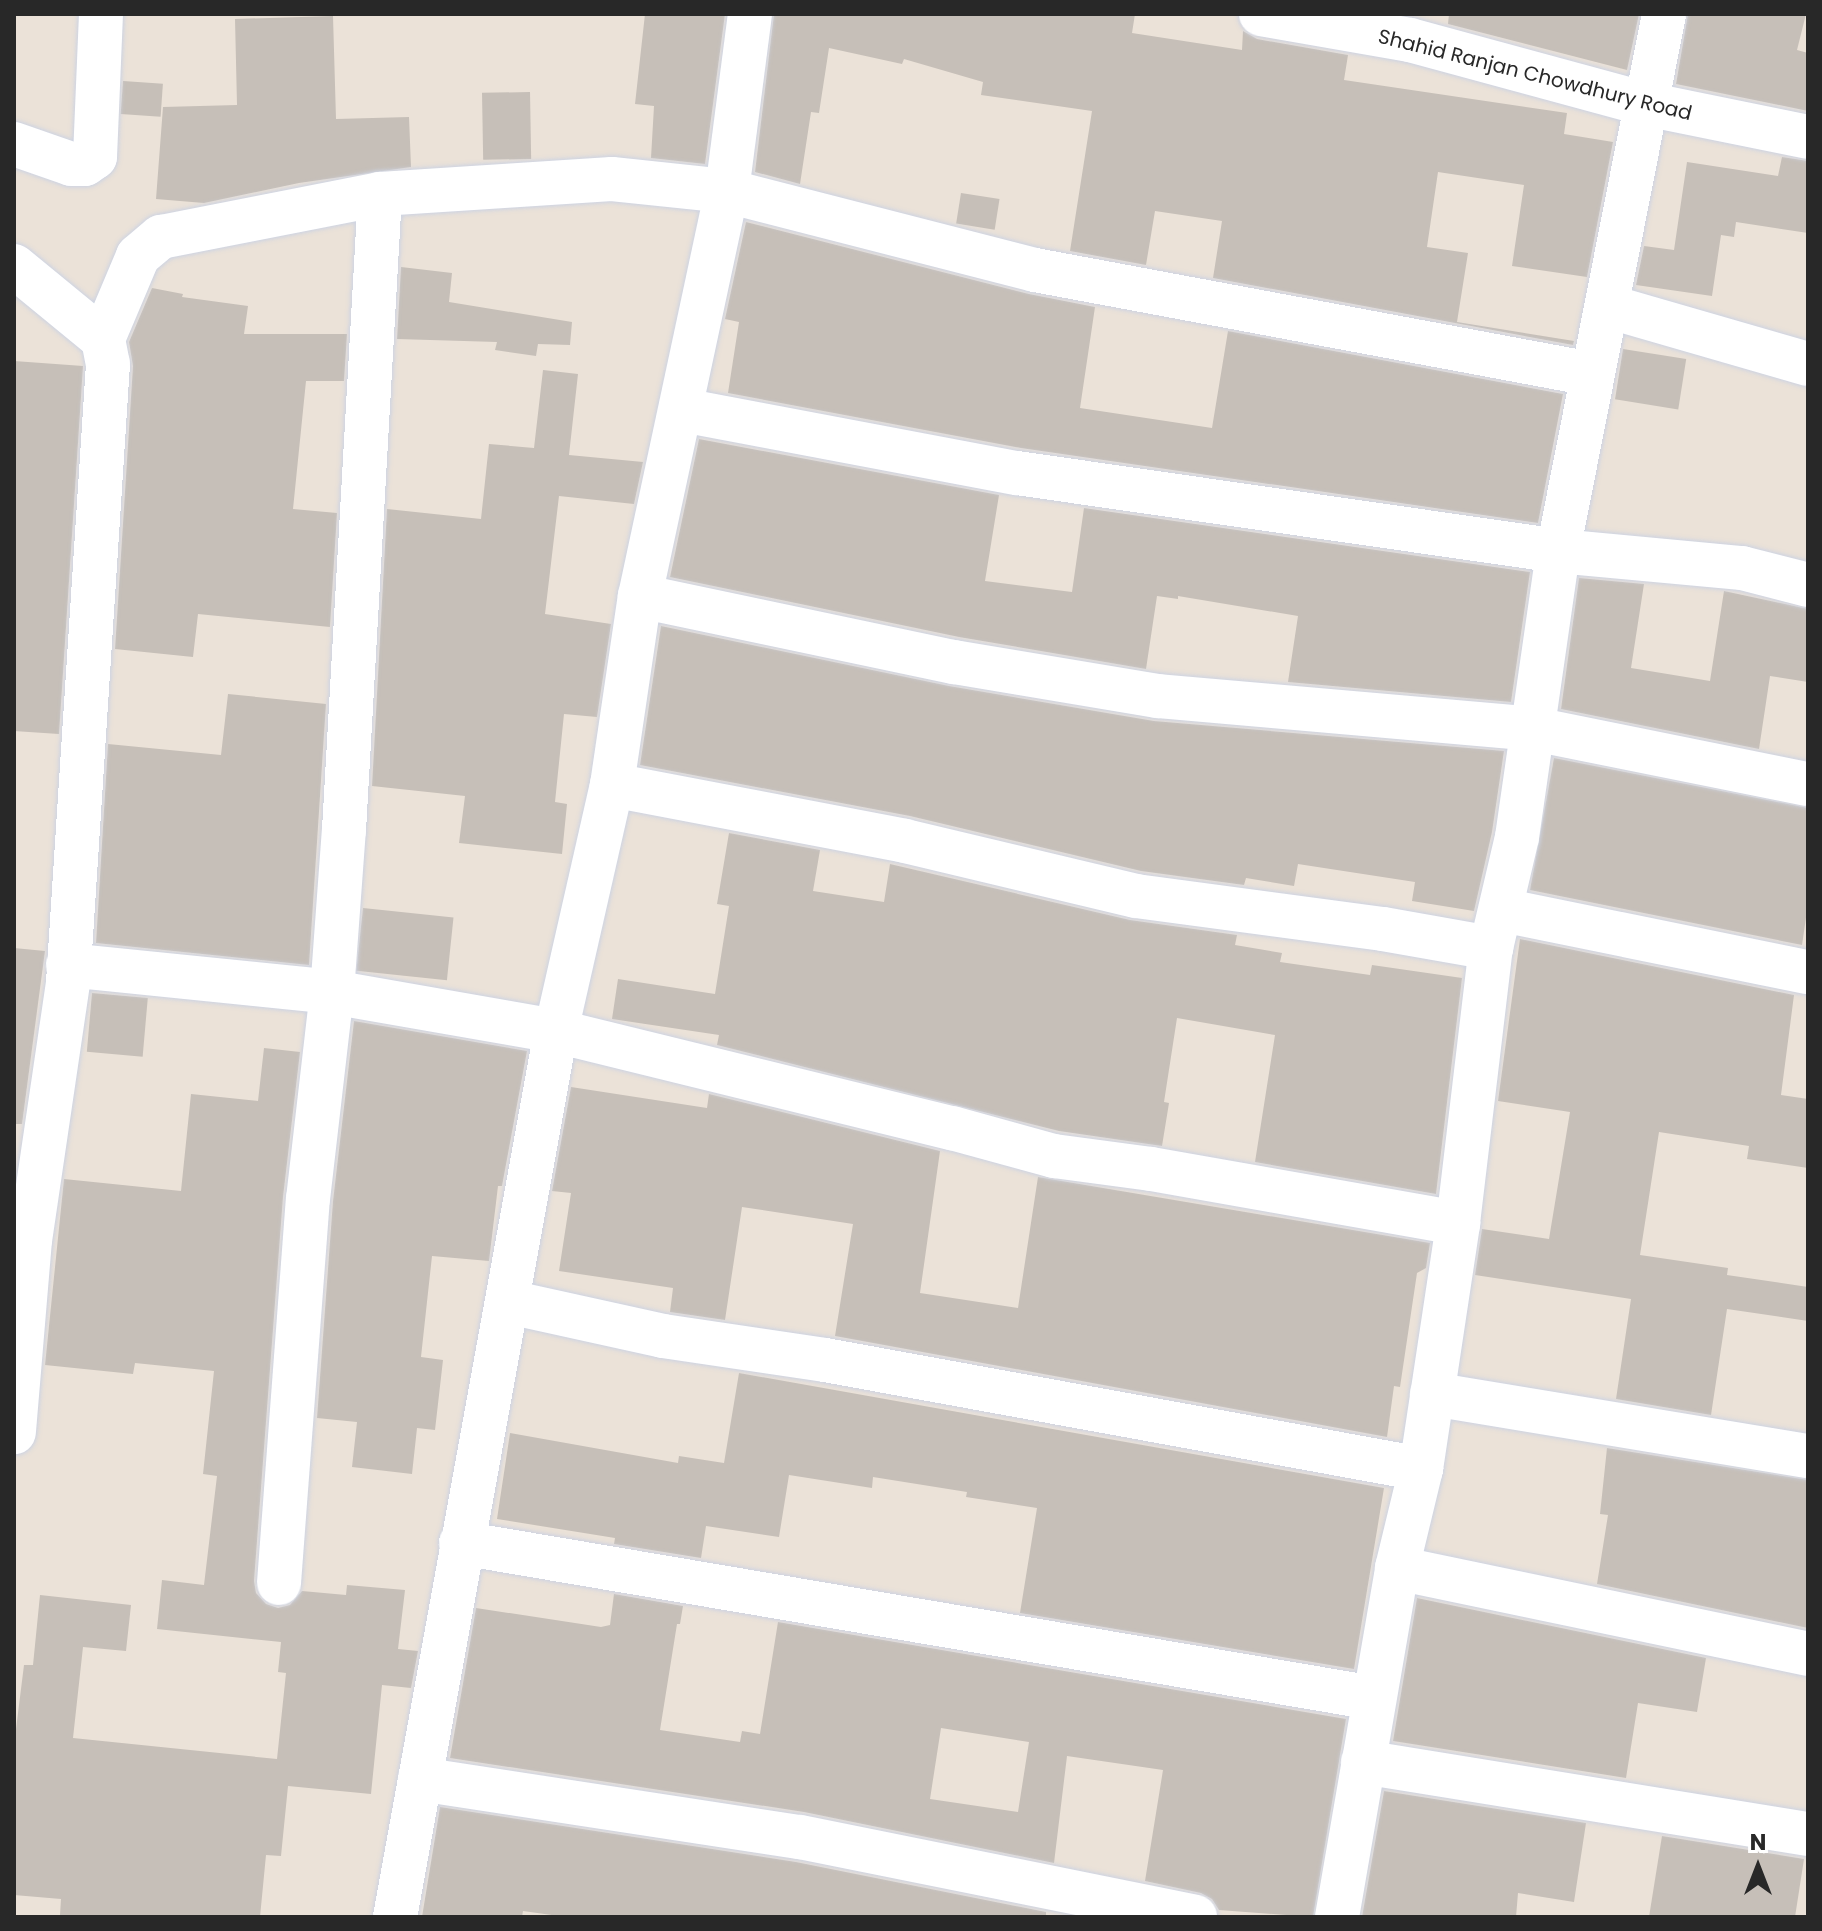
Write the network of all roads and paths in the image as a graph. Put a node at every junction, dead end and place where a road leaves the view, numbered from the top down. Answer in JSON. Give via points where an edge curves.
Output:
{"nodes":[{"id":1,"x":101,"y":14,"type":"edge"},
{"id":2,"x":750,"y":14,"type":"edge"},
{"id":3,"x":1664,"y":14,"type":"edge"},
{"id":4,"x":1276,"y":16,"type":"edge"},
{"id":5,"x":1646,"y":104,"type":"junction"},
{"id":6,"x":1808,"y":137,"type":"edge"},
{"id":7,"x":14,"y":144,"type":"edge"},
{"id":8,"x":727,"y":191,"type":"junction"},
{"id":9,"x":380,"y":194,"type":"junction"},
{"id":10,"x":14,"y":266,"type":"edge"},
{"id":11,"x":1607,"y":306,"type":"junction"},
{"id":12,"x":103,"y":339,"type":"junction"},
{"id":13,"x":1808,"y":364,"type":"edge"},
{"id":14,"x":1591,"y":374,"type":"junction"},
{"id":15,"x":682,"y":410,"type":"junction"},
{"id":16,"x":1558,"y":551,"type":"junction"},
{"id":17,"x":1808,"y":585,"type":"edge"},
{"id":18,"x":640,"y":596,"type":"junction"},
{"id":19,"x":1534,"y":729,"type":"junction"},
{"id":20,"x":1808,"y":784,"type":"edge"},
{"id":21,"x":612,"y":785,"type":"junction"},
{"id":22,"x":1497,"y":929,"type":"junction"},
{"id":23,"x":68,"y":965,"type":"junction"},
{"id":24,"x":1808,"y":972,"type":"edge"},
{"id":25,"x":332,"y":992,"type":"junction"},
{"id":26,"x":556,"y":1031,"type":"junction"},
{"id":27,"x":1458,"y":1223,"type":"junction"},
{"id":28,"x":22,"y":1239,"type":"edge"},
{"id":29,"x":509,"y":1302,"type":"junction"},
{"id":30,"x":1432,"y":1394,"type":"junction"},
{"id":31,"x":14,"y":1432,"type":"edge"},
{"id":32,"x":1808,"y":1456,"type":"edge"},
{"id":33,"x":1421,"y":1469,"type":"junction"},
{"id":34,"x":461,"y":1543,"type":"junction"},
{"id":35,"x":1397,"y":1568,"type":"junction"},
{"id":36,"x":279,"y":1583,"type":"dead end"},
{"id":37,"x":1808,"y":1654,"type":"edge"},
{"id":38,"x":1374,"y":1698,"type":"junction"},
{"id":39,"x":1363,"y":1762,"type":"junction"},
{"id":40,"x":420,"y":1779,"type":"junction"},
{"id":41,"x":1808,"y":1834,"type":"edge"},
{"id":42,"x":395,"y":1917,"type":"edge"},
{"id":43,"x":1195,"y":1917,"type":"edge"},
{"id":44,"x":1337,"y":1917,"type":"edge"}],
"edges":[{"from":1,"to":7,"type":"street","via":[[95,157],[71,164]]},
{"from":2,"to":8,"type":"street"},
{"from":3,"to":5,"type":"street"},
{"from":4,"to":5,"type":"street","name":"Shahid Ranjan Chowdhury Road","via":[[1410,40]]},
{"from":5,"to":6,"type":"street","name":"Shahid Ranjan Chowdhury Road"},
{"from":5,"to":11,"type":"street"},
{"from":8,"to":9,"type":"street","via":[[612,179]]},
{"from":8,"to":14,"type":"street","via":[[1035,270]]},
{"from":8,"to":15,"type":"street"},
{"from":9,"to":12,"type":"street","via":[[161,237],[138,256]]},
{"from":9,"to":25,"type":"street"},
{"from":10,"to":12,"type":"street"},
{"from":11,"to":13,"type":"street"},
{"from":11,"to":14,"type":"street"},
{"from":12,"to":23,"type":"street","via":[[108,364]]},
{"from":14,"to":16,"type":"street"},
{"from":15,"to":16,"type":"street","via":[[1017,473]]},
{"from":15,"to":18,"type":"street"},
{"from":16,"to":17,"type":"street","via":[[1742,568]]},
{"from":16,"to":19,"type":"street"},
{"from":18,"to":19,"type":"street","via":[[954,662],[1158,696]]},
{"from":18,"to":21,"type":"street"},
{"from":19,"to":20,"type":"street"},
{"from":19,"to":22,"type":"street"},
{"from":21,"to":22,"type":"street","via":[[905,841],[1136,896],[1383,929]]},
{"from":21,"to":26,"type":"street"},
{"from":22,"to":24,"type":"street"},
{"from":22,"to":27,"type":"street"},
{"from":23,"to":25,"type":"street"},
{"from":23,"to":28,"type":"street"},
{"from":25,"to":26,"type":"street"},
{"from":25,"to":36,"type":"street","via":[[308,1199]]},
{"from":26,"to":27,"type":"street","via":[[1054,1156]]},
{"from":26,"to":29,"type":"street"},
{"from":27,"to":30,"type":"street"},
{"from":28,"to":31,"type":"street"},
{"from":29,"to":33,"type":"street","via":[[663,1336],[825,1360]]},
{"from":29,"to":34,"type":"street"},
{"from":30,"to":32,"type":"street"},
{"from":30,"to":33,"type":"street"},
{"from":33,"to":35,"type":"street"},
{"from":34,"to":38,"type":"street"},
{"from":34,"to":40,"type":"street"},
{"from":35,"to":37,"type":"street"},
{"from":35,"to":38,"type":"street"},
{"from":38,"to":39,"type":"street"},
{"from":39,"to":41,"type":"street"},
{"from":39,"to":44,"type":"street"},
{"from":40,"to":42,"type":"street"},
{"from":40,"to":43,"type":"street","via":[[800,1837]]}]}
